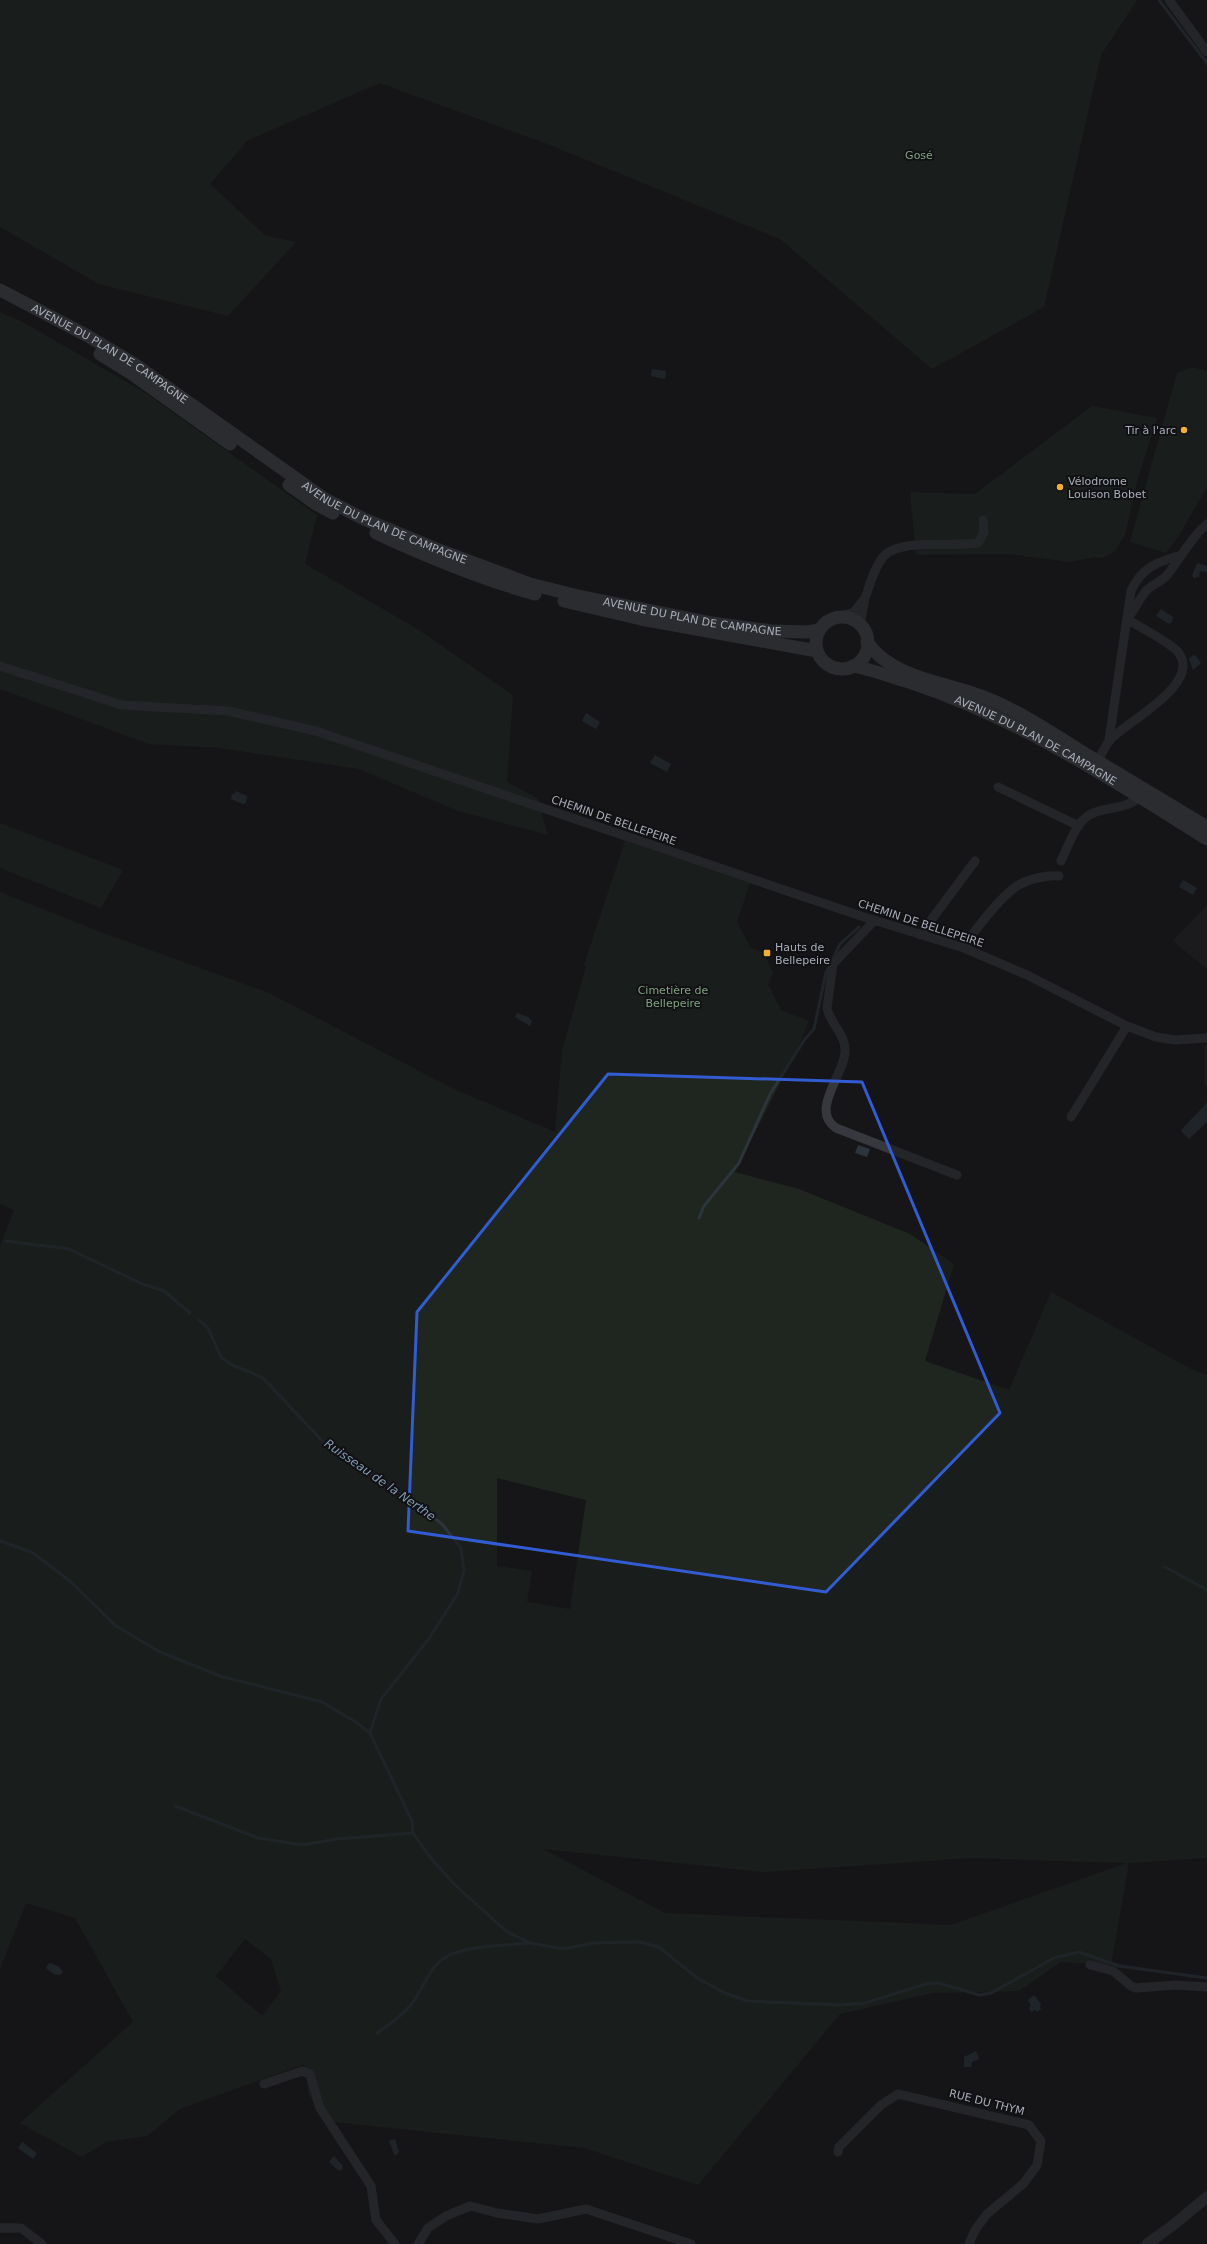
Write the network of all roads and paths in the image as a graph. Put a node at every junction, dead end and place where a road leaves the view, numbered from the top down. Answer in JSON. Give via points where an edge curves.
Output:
{"nodes":[{"id":1,"x":1169,"y":0,"type":"edge"},
{"id":2,"x":1207,"y":52,"type":"edge"},
{"id":3,"x":0,"y":290,"type":"edge"},
{"id":4,"x":0,"y":299,"type":"edge"},
{"id":5,"x":983,"y":520,"type":"dead end"},
{"id":6,"x":1207,"y":524,"type":"edge"},
{"id":7,"x":1182,"y":555,"type":"junction"},
{"id":8,"x":865,"y":598,"type":"junction"},
{"id":9,"x":838,"y":617,"type":"junction"},
{"id":10,"x":1127,"y":619,"type":"junction"},
{"id":11,"x":860,"y":625,"type":"junction"},
{"id":12,"x":819,"y":630,"type":"junction"},
{"id":13,"x":868,"y":642,"type":"junction"},
{"id":14,"x":817,"y":651,"type":"junction"},
{"id":15,"x":0,"y":666,"type":"edge"},
{"id":16,"x":853,"y":666,"type":"junction"},
{"id":17,"x":1110,"y":740,"type":"junction"},
{"id":18,"x":1098,"y":761,"type":"junction"},
{"id":19,"x":998,"y":788,"type":"dead end"},
{"id":20,"x":1139,"y":797,"type":"junction"},
{"id":21,"x":1079,"y":826,"type":"junction"},
{"id":22,"x":1207,"y":827,"type":"edge"},
{"id":23,"x":1207,"y":839,"type":"edge"},
{"id":24,"x":1061,"y":861,"type":"dead end"},
{"id":25,"x":975,"y":862,"type":"dead end"},
{"id":26,"x":1059,"y":876,"type":"dead end"},
{"id":27,"x":874,"y":921,"type":"junction"},
{"id":28,"x":920,"y":935,"type":"junction"},
{"id":29,"x":964,"y":948,"type":"junction"},
{"id":30,"x":1126,"y":1026,"type":"junction"},
{"id":31,"x":1207,"y":1038,"type":"edge"},
{"id":32,"x":1071,"y":1117,"type":"dead end"},
{"id":33,"x":957,"y":1175,"type":"dead end"},
{"id":34,"x":1090,"y":1965,"type":"dead end"},
{"id":35,"x":1207,"y":1987,"type":"edge"},
{"id":36,"x":264,"y":2084,"type":"dead end"},
{"id":37,"x":838,"y":2152,"type":"dead end"},
{"id":38,"x":1207,"y":2197,"type":"edge"},
{"id":39,"x":0,"y":2228,"type":"edge"},
{"id":40,"x":42,"y":2244,"type":"edge"},
{"id":41,"x":395,"y":2244,"type":"edge"},
{"id":42,"x":418,"y":2244,"type":"edge"},
{"id":43,"x":691,"y":2244,"type":"edge"},
{"id":44,"x":969,"y":2244,"type":"edge"},
{"id":45,"x":1147,"y":2244,"type":"edge"}],
"edges":[{"from":1,"to":2,"type":"street"},
{"from":3,"to":12,"type":"main road","name":"AVENUE DU PLAN DE CAMPAGNE","via":[[86,334],[133,364],[325,499],[364,519],[530,584],[578,596],[720,624],[772,631]]},
{"from":4,"to":14,"type":"main road","name":"AVENUE DU PLAN DE CAMPAGNE","via":[[132,374],[316,504],[426,556],[512,587],[586,607]]},
{"from":5,"to":8,"type":"street","via":[[984,532],[978,543],[912,546],[888,552],[876,568]]},
{"from":6,"to":7,"type":"street","via":[[1191,540]]},
{"from":7,"to":10,"type":"street","via":[[1162,580],[1145,592]]},
{"from":7,"to":10,"type":"street","via":[[1152,564],[1142,572],[1131,591]]},
{"from":8,"to":9,"type":"street","via":[[854,612]]},
{"from":8,"to":11,"type":"street"},
{"from":9,"to":11,"type":"main road"},
{"from":9,"to":12,"type":"main road","via":[[827,622]]},
{"from":10,"to":17,"type":"street"},
{"from":10,"to":17,"type":"street","via":[[1178,652],[1182,664],[1182,677],[1167,694]]},
{"from":11,"to":13,"type":"main road"},
{"from":12,"to":14,"type":"main road","via":[[816,637]]},
{"from":13,"to":16,"type":"main road","via":[[864,656]]},
{"from":13,"to":18,"type":"main road","name":"AVENUE DU PLAN DE CAMPAGNE","via":[[874,652],[887,662],[908,672],[979,695],[1036,724]]},
{"from":14,"to":16,"type":"main road","via":[[828,665],[836,668]]},
{"from":15,"to":27,"type":"street","name":"CHEMIN DE BELLEPEIRE","via":[[122,706],[228,711],[316,731]]},
{"from":16,"to":20,"type":"main road","name":"AVENUE DU PLAN DE CAMPAGNE","via":[[869,669],[972,705],[1036,737]]},
{"from":17,"to":18,"type":"street"},
{"from":18,"to":22,"type":"main road","name":"AVENUE DU PLAN DE CAMPAGNE"},
{"from":19,"to":21,"type":"street"},
{"from":20,"to":21,"type":"street","via":[[1127,805],[1090,814]]},
{"from":20,"to":23,"type":"main road","name":"AVENUE DU PLAN DE CAMPAGNE"},
{"from":21,"to":24,"type":"street"},
{"from":25,"to":28,"type":"street"},
{"from":26,"to":29,"type":"street","via":[[1026,882],[1014,889],[974,933]]},
{"from":27,"to":28,"type":"street","name":"CHEMIN DE BELLEPEIRE"},
{"from":27,"to":33,"type":"street","via":[[833,964],[827,1008],[842,1038],[845,1054],[825,1115],[829,1123],[836,1128]]},
{"from":28,"to":29,"type":"street","name":"CHEMIN DE BELLEPEIRE"},
{"from":29,"to":30,"type":"street","name":"CHEMIN DE BELLEPEIRE","via":[[1027,975]]},
{"from":30,"to":31,"type":"street","name":"CHEMIN DE BELLEPEIRE","via":[[1166,1039]]},
{"from":30,"to":32,"type":"street"},
{"from":34,"to":35,"type":"street","via":[[1113,1970],[1136,1988],[1176,1985]]},
{"from":36,"to":41,"type":"street","via":[[302,2071],[310,2074],[320,2108],[371,2186],[376,2220]]},
{"from":37,"to":44,"type":"street","name":"RUE DU THYM","via":[[839,2147],[881,2105],[898,2094],[1029,2125],[1041,2141],[1037,2165],[1024,2183],[987,2214],[975,2230]]},
{"from":38,"to":45,"type":"street"},
{"from":39,"to":40,"type":"street","via":[[21,2228]]},
{"from":42,"to":43,"type":"street","via":[[428,2228],[446,2216],[470,2206],[497,2213],[538,2218],[586,2209]]}]}
